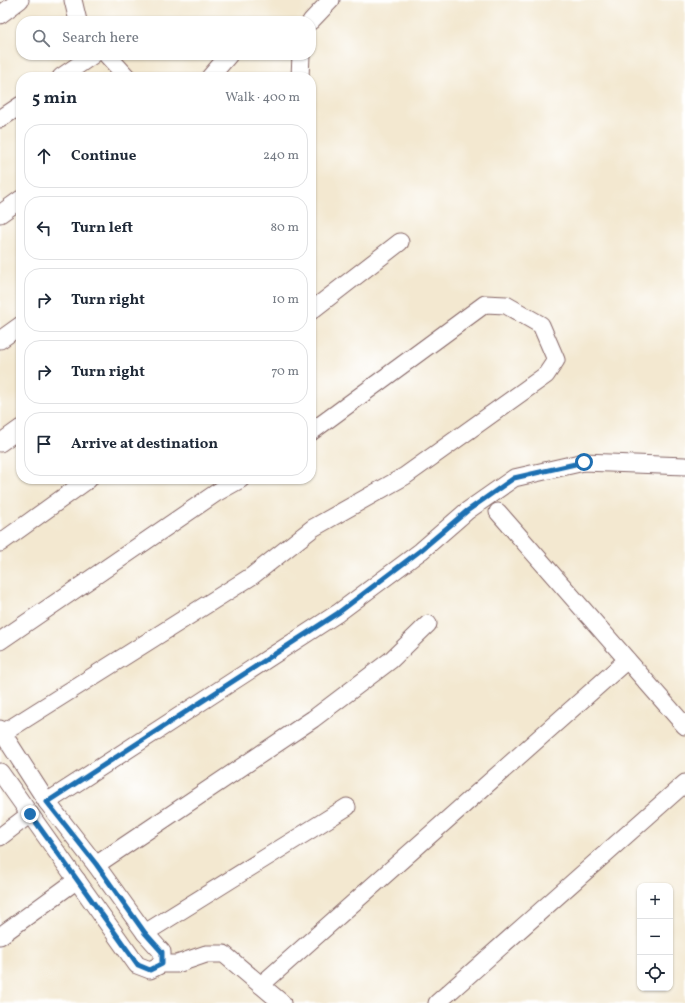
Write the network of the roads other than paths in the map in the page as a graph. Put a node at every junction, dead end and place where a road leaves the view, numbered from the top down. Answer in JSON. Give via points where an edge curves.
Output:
{"nodes":[{"id":1,"x":20,"y":0,"type":"edge"},
{"id":2,"x":73,"y":0,"type":"edge"},
{"id":3,"x":331,"y":0,"type":"edge"},
{"id":4,"x":0,"y":15,"type":"edge"},
{"id":5,"x":77,"y":16,"type":"edge"},
{"id":6,"x":316,"y":16,"type":"edge"},
{"id":7,"x":86,"y":60,"type":"edge"},
{"id":8,"x":112,"y":60,"type":"edge"},
{"id":9,"x":225,"y":60,"type":"edge"},
{"id":10,"x":300,"y":60,"type":"edge"},
{"id":11,"x":68,"y":72,"type":"edge"},
{"id":12,"x":123,"y":72,"type":"edge"},
{"id":13,"x":214,"y":72,"type":"edge"},
{"id":14,"x":300,"y":72,"type":"edge"},
{"id":15,"x":16,"y":108,"type":"edge"},
{"id":16,"x":0,"y":119,"type":"edge"},
{"id":17,"x":16,"y":202,"type":"edge"},
{"id":18,"x":0,"y":214,"type":"edge"},
{"id":19,"x":400,"y":242,"type":"dead end"},
{"id":20,"x":316,"y":306,"type":"edge"},
{"id":21,"x":16,"y":329,"type":"edge"},
{"id":22,"x":0,"y":340,"type":"edge"},
{"id":23,"x":316,"y":428,"type":"edge"},
{"id":24,"x":16,"y":432,"type":"edge"},
{"id":25,"x":0,"y":443,"type":"edge"},
{"id":26,"x":685,"y":466,"type":"edge"},
{"id":27,"x":82,"y":484,"type":"edge"},
{"id":28,"x":233,"y":484,"type":"edge"},
{"id":29,"x":498,"y":512,"type":"dead end"},
{"id":30,"x":0,"y":543,"type":"edge"},
{"id":31,"x":428,"y":624,"type":"dead end"},
{"id":32,"x":0,"y":641,"type":"edge"},
{"id":33,"x":627,"y":660,"type":"junction"},
{"id":34,"x":685,"y":726,"type":"edge"},
{"id":35,"x":1,"y":731,"type":"edge"},
{"id":36,"x":0,"y":772,"type":"edge"},
{"id":37,"x":685,"y":783,"type":"edge"},
{"id":38,"x":47,"y":802,"type":"junction"},
{"id":39,"x":347,"y":807,"type":"dead end"},
{"id":40,"x":30,"y":814,"type":"junction"},
{"id":41,"x":0,"y":837,"type":"edge"},
{"id":42,"x":96,"y":864,"type":"junction"},
{"id":43,"x":77,"y":880,"type":"junction"},
{"id":44,"x":145,"y":933,"type":"junction"},
{"id":45,"x":0,"y":936,"type":"edge"},
{"id":46,"x":162,"y":964,"type":"junction"},
{"id":47,"x":262,"y":986,"type":"junction"},
{"id":48,"x":282,"y":1003,"type":"edge"},
{"id":49,"x":437,"y":1003,"type":"edge"}],
"edges":[{"from":1,"to":4,"type":"street"},
{"from":2,"to":5,"type":"street"},
{"from":3,"to":6,"type":"street"},
{"from":7,"to":11,"type":"street"},
{"from":8,"to":12,"type":"street"},
{"from":9,"to":13,"type":"street"},
{"from":10,"to":14,"type":"street"},
{"from":15,"to":16,"type":"street"},
{"from":17,"to":18,"type":"street"},
{"from":19,"to":20,"type":"street"},
{"from":21,"to":22,"type":"street"},
{"from":23,"to":35,"type":"street","via":[[485,304],[506,305],[541,325],[556,360],[546,374],[405,476],[314,528],[252,576]]},
{"from":24,"to":25,"type":"street"},
{"from":26,"to":38,"type":"street","via":[[584,462],[514,478],[467,511],[421,550],[338,613]]},
{"from":27,"to":30,"type":"street"},
{"from":28,"to":32,"type":"street"},
{"from":29,"to":33,"type":"street"},
{"from":31,"to":42,"type":"street","via":[[391,660],[313,720]]},
{"from":33,"to":34,"type":"street"},
{"from":33,"to":47,"type":"street"},
{"from":35,"to":38,"type":"street"},
{"from":36,"to":40,"type":"street"},
{"from":37,"to":49,"type":"street"},
{"from":38,"to":42,"type":"street"},
{"from":39,"to":44,"type":"street"},
{"from":40,"to":41,"type":"street"},
{"from":40,"to":43,"type":"street"},
{"from":42,"to":44,"type":"street"},
{"from":43,"to":45,"type":"street"},
{"from":43,"to":46,"type":"street","via":[[138,965],[150,970]]},
{"from":44,"to":46,"type":"street","via":[[162,952]]},
{"from":46,"to":47,"type":"street","via":[[177,964],[206,954],[224,954]]},
{"from":47,"to":48,"type":"street"}]}
